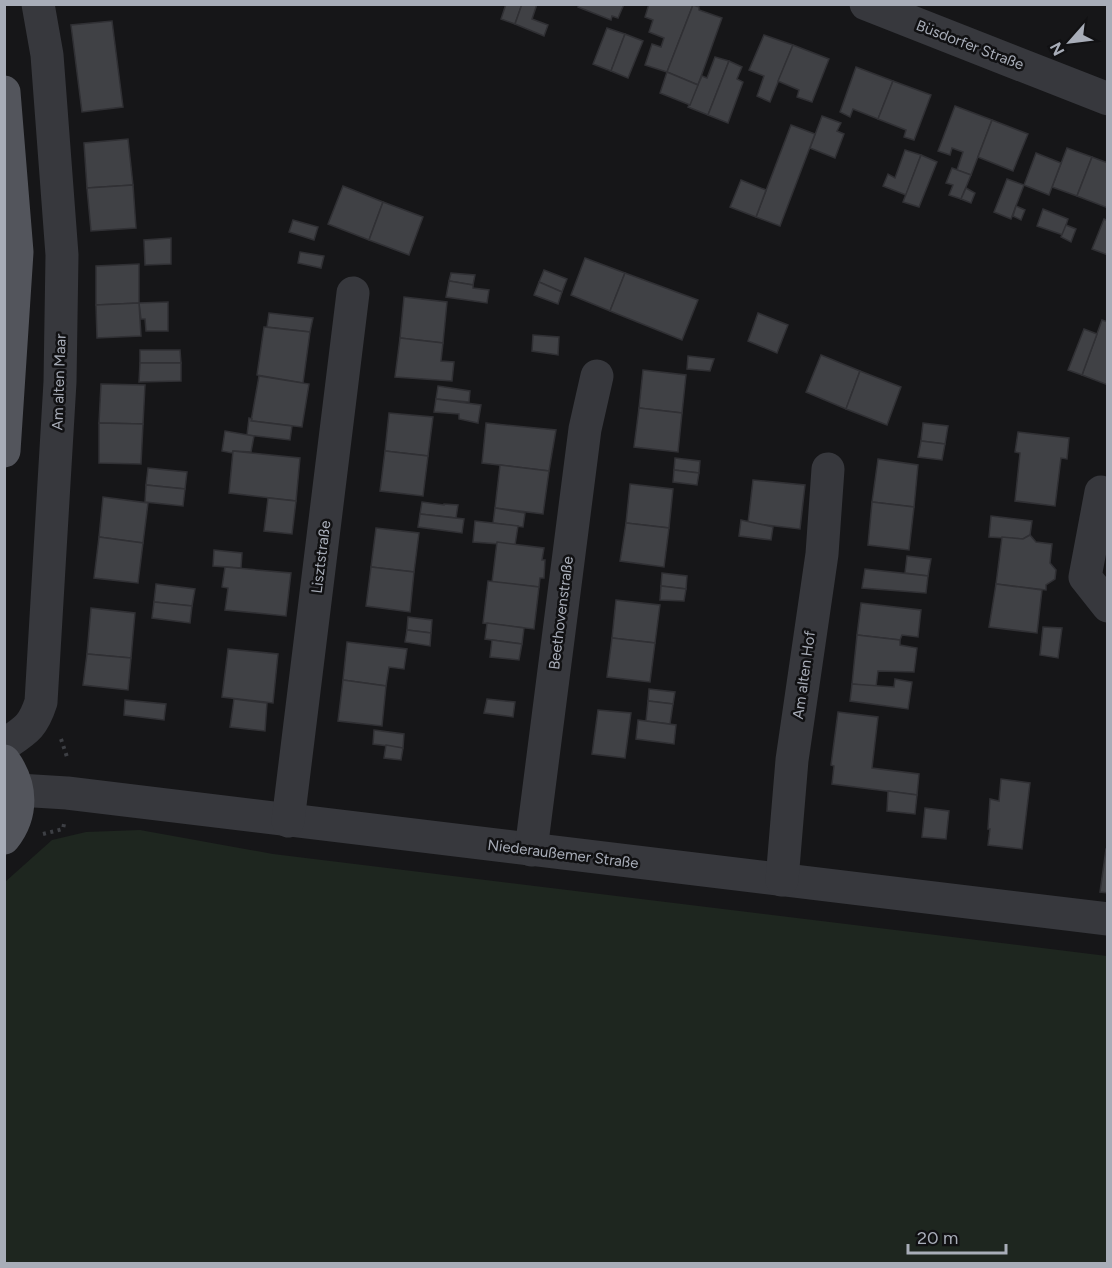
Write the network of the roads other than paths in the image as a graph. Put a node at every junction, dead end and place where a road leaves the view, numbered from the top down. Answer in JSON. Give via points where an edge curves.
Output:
{"nodes":[{"id":1,"x":38,"y":4,"type":"edge"},
{"id":2,"x":866,"y":4,"type":"edge"},
{"id":3,"x":4,"y":92,"type":"edge"},
{"id":4,"x":1107,"y":99,"type":"edge"},
{"id":5,"x":353,"y":293,"type":"dead end"},
{"id":6,"x":597,"y":376,"type":"dead end"},
{"id":7,"x":4,"y":451,"type":"edge"},
{"id":8,"x":828,"y":470,"type":"dead end"},
{"id":9,"x":1101,"y":492,"type":"dead end"},
{"id":10,"x":1107,"y":606,"type":"edge"},
{"id":11,"x":4,"y":745,"type":"edge"},
{"id":12,"x":11,"y":776,"type":"edge"},
{"id":13,"x":288,"y":821,"type":"junction"},
{"id":14,"x":4,"y":838,"type":"edge"},
{"id":15,"x":531,"y":850,"type":"junction"},
{"id":16,"x":782,"y":880,"type":"junction"},
{"id":17,"x":1107,"y":919,"type":"edge"}],
"edges":[{"from":1,"to":11,"type":"street","name":"Am alten Maar","via":[[47,56],[62,255],[60,382],[41,702],[35,720]]},
{"from":2,"to":4,"type":"street","name":"Büsdorfer Straße"},
{"from":3,"to":7,"type":"main road","via":[[17,252]]},
{"from":5,"to":13,"type":"street","name":"Lisztstraße"},
{"from":6,"to":15,"type":"street","name":"Beethovenstraße","via":[[585,429]]},
{"from":8,"to":16,"type":"street","name":"Am alten Hof","via":[[822,554],[792,760]]},
{"from":9,"to":10,"type":"street","via":[[1084,577]]},
{"from":12,"to":13,"type":"street","name":"Niederaußemer Straße","via":[[79,795]]},
{"from":12,"to":14,"type":"main road","via":[[18,806],[14,823]]},
{"from":13,"to":15,"type":"street","name":"Niederaußemer Straße"},
{"from":15,"to":16,"type":"street","name":"Niederaußemer Straße"},
{"from":16,"to":17,"type":"street","name":"Niederaußemer Straße"}]}
